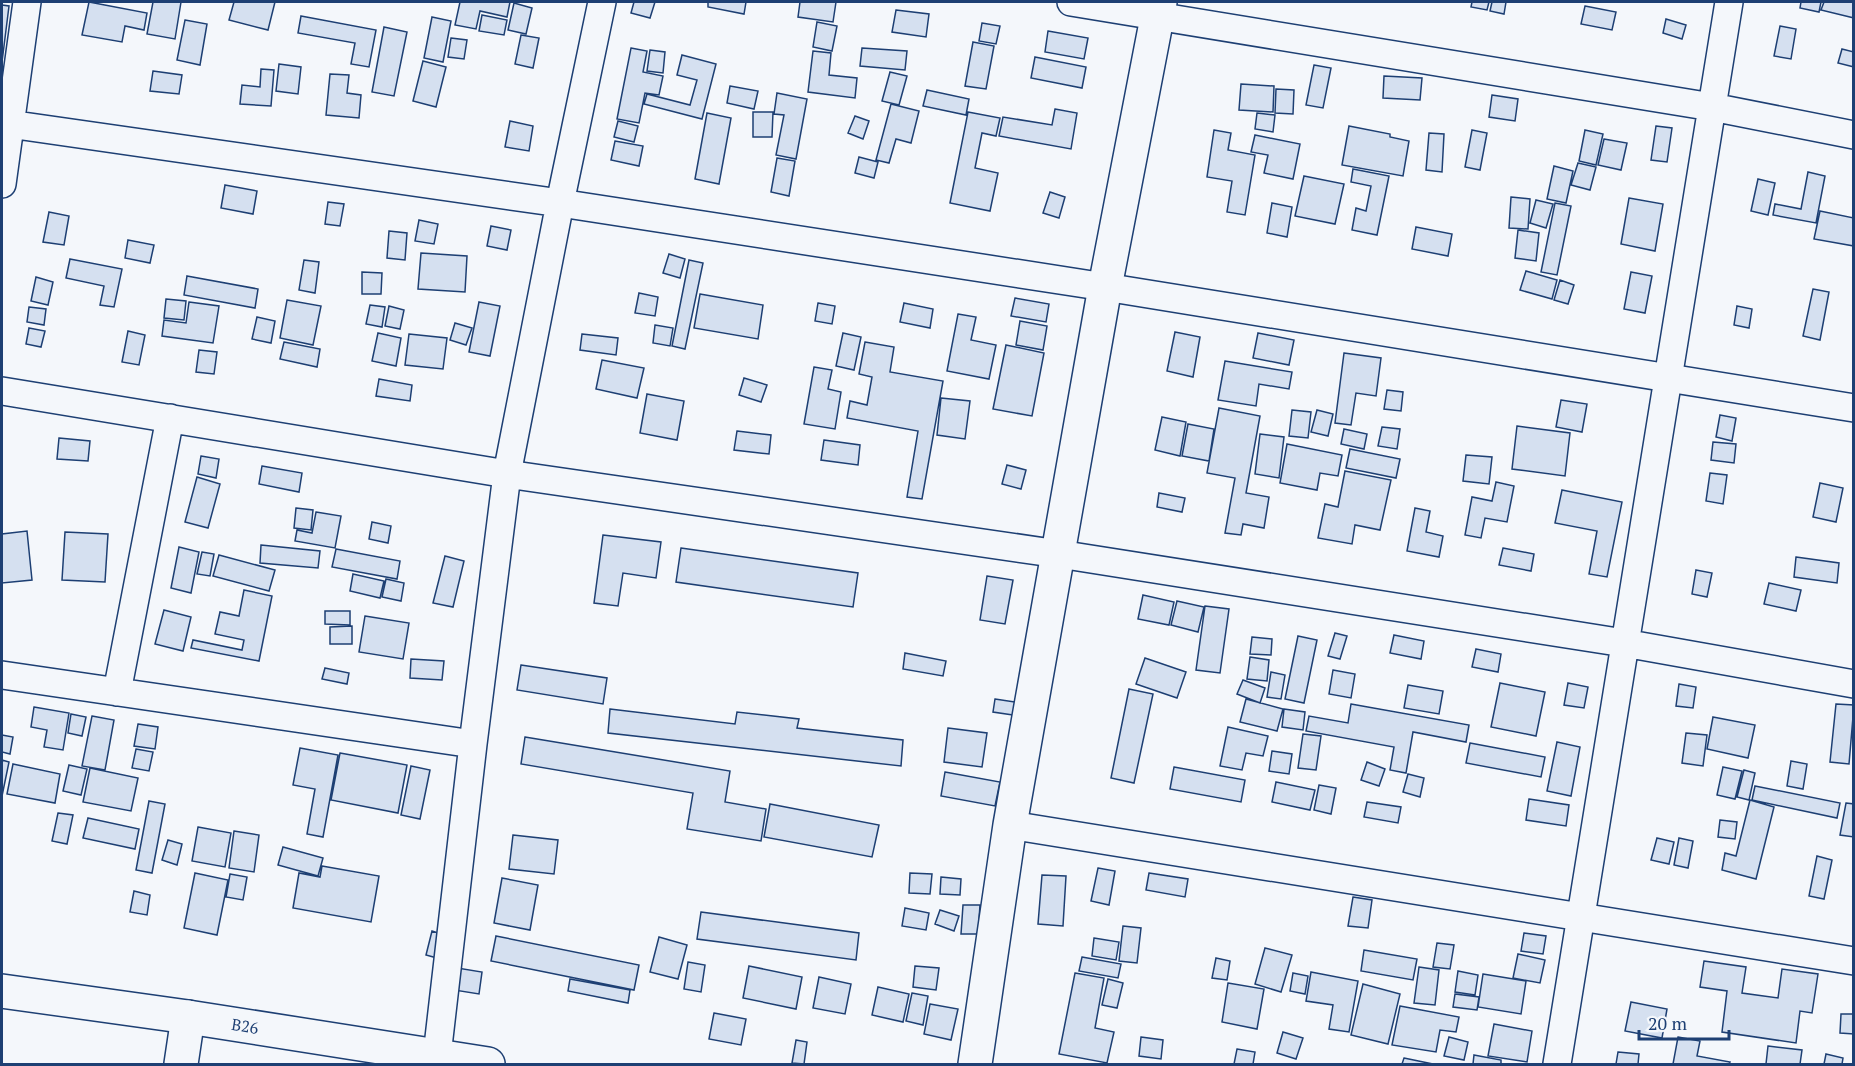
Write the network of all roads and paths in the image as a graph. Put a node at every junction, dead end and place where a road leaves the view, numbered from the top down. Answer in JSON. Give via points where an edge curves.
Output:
{"nodes":[{"id":1,"x":27,"y":2,"type":"edge"},
{"id":2,"x":602,"y":2,"type":"edge"},
{"id":3,"x":1071,"y":2,"type":"edge"},
{"id":4,"x":1729,"y":2,"type":"edge"},
{"id":5,"x":1159,"y":9,"type":"edge"},
{"id":6,"x":1712,"y":107,"type":"junction"},
{"id":7,"x":6,"y":124,"type":"edge"},
{"id":8,"x":1854,"y":135,"type":"edge"},
{"id":9,"x":2,"y":184,"type":"edge"},
{"id":10,"x":560,"y":203,"type":"junction"},
{"id":11,"x":1105,"y":287,"type":"junction"},
{"id":12,"x":1668,"y":377,"type":"junction"},
{"id":13,"x":2,"y":391,"type":"edge"},
{"id":14,"x":1854,"y":408,"type":"edge"},
{"id":15,"x":170,"y":418,"type":"junction"},
{"id":16,"x":507,"y":474,"type":"junction"},
{"id":17,"x":1059,"y":554,"type":"junction"},
{"id":18,"x":1624,"y":643,"type":"junction"},
{"id":19,"x":2,"y":675,"type":"edge"},
{"id":20,"x":1854,"y":684,"type":"edge"},
{"id":21,"x":117,"y":692,"type":"junction"},
{"id":22,"x":473,"y":744,"type":"junction"},
{"id":23,"x":1010,"y":825,"type":"junction"},
{"id":24,"x":1580,"y":918,"type":"junction"},
{"id":25,"x":1854,"y":961,"type":"edge"},
{"id":26,"x":2,"y":991,"type":"edge"},
{"id":27,"x":188,"y":1017,"type":"junction"},
{"id":28,"x":436,"y":1060,"type":"edge"},
{"id":29,"x":181,"y":1065,"type":"edge"},
{"id":30,"x":488,"y":1065,"type":"edge"},
{"id":31,"x":975,"y":1065,"type":"edge"},
{"id":32,"x":1557,"y":1065,"type":"edge"}],
"edges":[{"from":1,"to":7,"type":"street"},
{"from":2,"to":10,"type":"street"},
{"from":3,"to":5,"type":"street"},
{"from":4,"to":6,"type":"street"},
{"from":5,"to":6,"type":"street"},
{"from":5,"to":11,"type":"main road"},
{"from":6,"to":8,"type":"street"},
{"from":6,"to":12,"type":"street"},
{"from":7,"to":9,"type":"street"},
{"from":7,"to":10,"type":"street"},
{"from":10,"to":11,"type":"street"},
{"from":10,"to":16,"type":"street"},
{"from":11,"to":12,"type":"street"},
{"from":11,"to":17,"type":"main road"},
{"from":12,"to":14,"type":"street"},
{"from":12,"to":18,"type":"street"},
{"from":13,"to":15,"type":"street"},
{"from":15,"to":16,"type":"street"},
{"from":15,"to":21,"type":"street"},
{"from":16,"to":17,"type":"street"},
{"from":16,"to":22,"type":"street"},
{"from":17,"to":18,"type":"street"},
{"from":17,"to":23,"type":"main road"},
{"from":18,"to":20,"type":"street"},
{"from":18,"to":24,"type":"street"},
{"from":19,"to":21,"type":"street"},
{"from":21,"to":22,"type":"street"},
{"from":22,"to":28,"type":"street"},
{"from":23,"to":24,"type":"street"},
{"from":23,"to":31,"type":"main road"},
{"from":24,"to":25,"type":"street"},
{"from":24,"to":32,"type":"street"},
{"from":26,"to":27,"type":"main road","name":"B26"},
{"from":27,"to":28,"type":"main road","name":"B26"},
{"from":27,"to":29,"type":"main road"},
{"from":28,"to":30,"type":"main road","name":"B26"}]}
